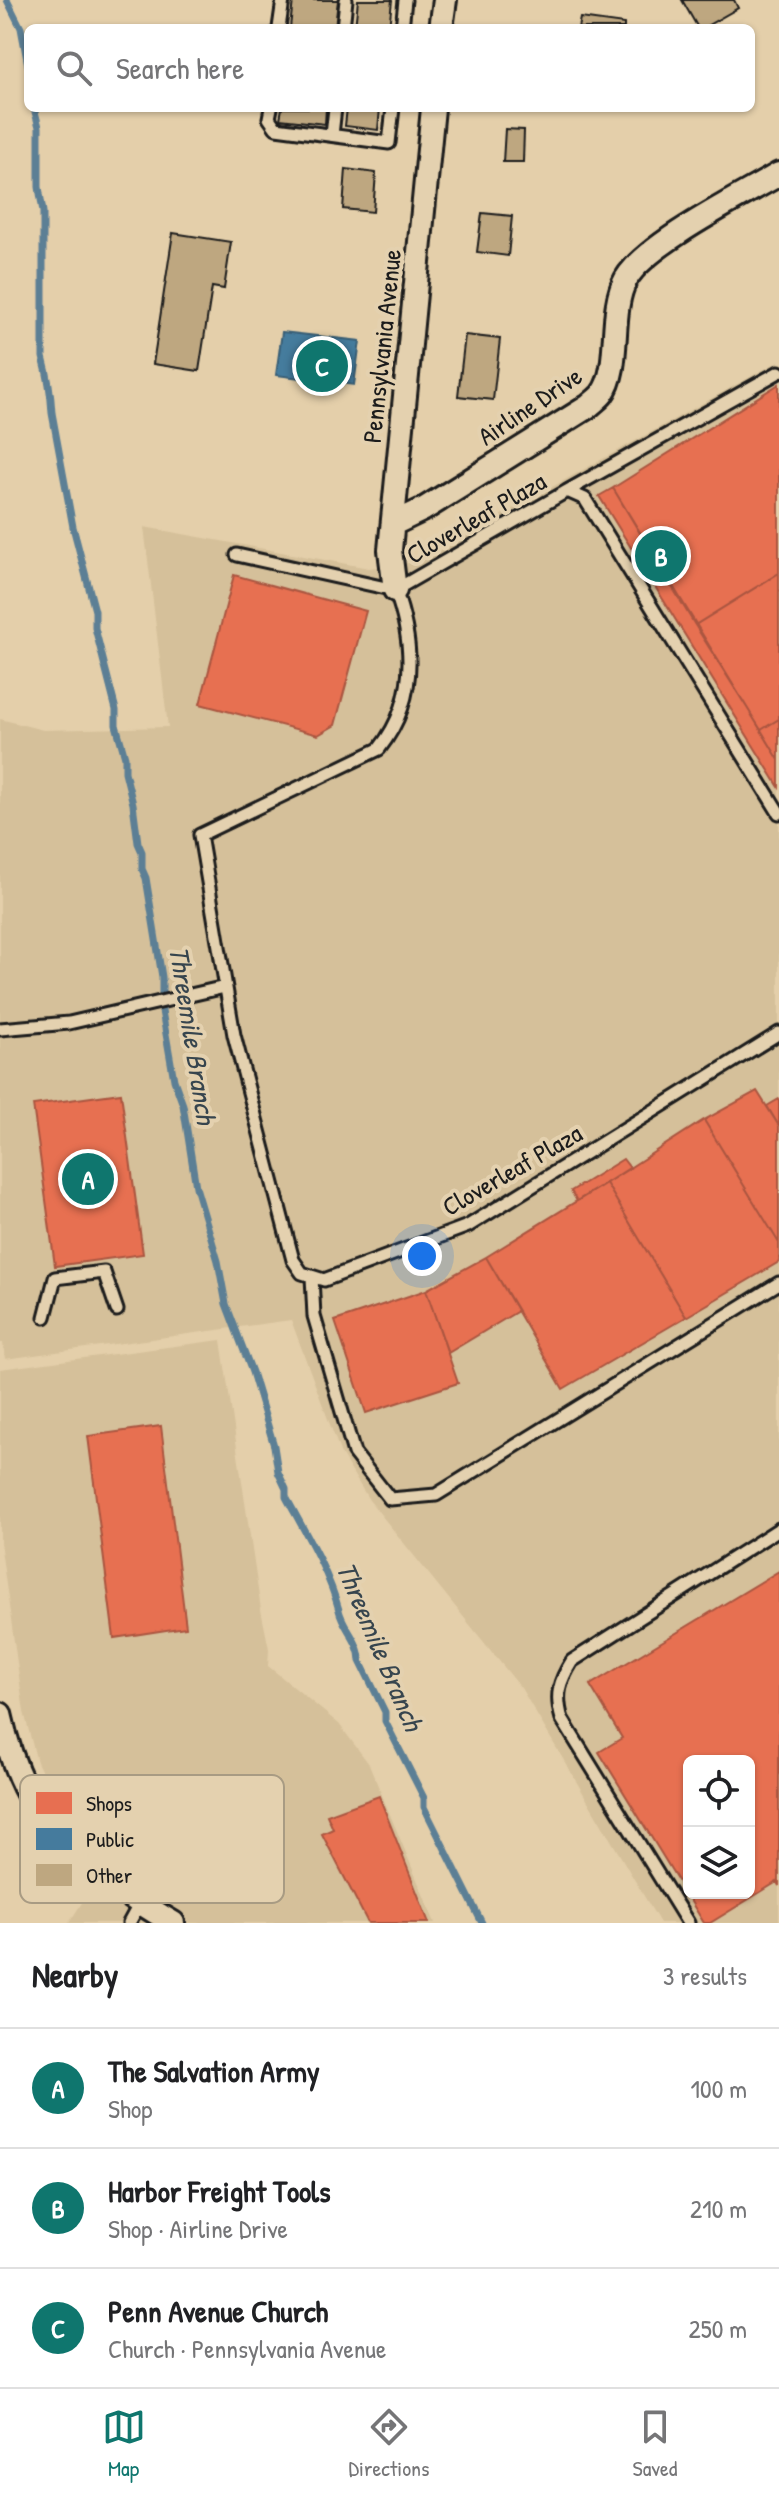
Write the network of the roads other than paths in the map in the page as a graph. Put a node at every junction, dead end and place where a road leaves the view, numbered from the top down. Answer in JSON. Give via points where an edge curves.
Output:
{"nodes":[{"id":1,"x":283,"y":0,"type":"edge"},
{"id":2,"x":346,"y":0,"type":"edge"},
{"id":3,"x":405,"y":0,"type":"edge"},
{"id":4,"x":445,"y":0,"type":"edge"},
{"id":5,"x":280,"y":24,"type":"edge"},
{"id":6,"x":343,"y":24,"type":"edge"},
{"id":7,"x":402,"y":24,"type":"edge"},
{"id":8,"x":442,"y":24,"type":"edge"},
{"id":9,"x":270,"y":112,"type":"edge"},
{"id":10,"x":335,"y":112,"type":"edge"},
{"id":11,"x":393,"y":112,"type":"edge"},
{"id":12,"x":433,"y":112,"type":"edge"},
{"id":13,"x":332,"y":135,"type":"junction"},
{"id":14,"x":779,"y":174,"type":"edge"},
{"id":15,"x":779,"y":372,"type":"edge"},
{"id":16,"x":567,"y":491,"type":"junction"},
{"id":17,"x":393,"y":524,"type":"junction"},
{"id":18,"x":237,"y":555,"type":"dead end"},
{"id":19,"x":395,"y":590,"type":"junction"},
{"id":20,"x":779,"y":813,"type":"edge"},
{"id":21,"x":225,"y":987,"type":"junction"},
{"id":22,"x":0,"y":1029,"type":"edge"},
{"id":23,"x":779,"y":1033,"type":"edge"},
{"id":24,"x":312,"y":1277,"type":"junction"},
{"id":25,"x":779,"y":1283,"type":"edge"},
{"id":26,"x":117,"y":1310,"type":"dead end"},
{"id":27,"x":45,"y":1317,"type":"dead end"},
{"id":28,"x":779,"y":1529,"type":"edge"},
{"id":29,"x":0,"y":1714,"type":"edge"},
{"id":30,"x":20,"y":1781,"type":"edge"},
{"id":31,"x":140,"y":1903,"type":"joint"},
{"id":32,"x":129,"y":1923,"type":"edge"},
{"id":33,"x":173,"y":1923,"type":"edge"},
{"id":34,"x":688,"y":1923,"type":"edge"}],
"edges":[{"from":1,"to":5,"type":"lane"},
{"from":2,"to":6,"type":"lane"},
{"from":3,"to":7,"type":"lane"},
{"from":4,"to":8,"type":"street"},
{"from":9,"to":13,"type":"lane","via":[[276,128]]},
{"from":10,"to":13,"type":"lane"},
{"from":11,"to":13,"type":"lane","via":[[389,143]]},
{"from":12,"to":17,"type":"street","name":"Pennsylvania Avenue"},
{"from":14,"to":17,"type":"street","name":"Airline Drive","via":[[639,263],[626,279],[617,306],[603,393],[589,406]]},
{"from":15,"to":16,"type":"lane"},
{"from":16,"to":19,"type":"lane","name":"Cloverleaf Plaza"},
{"from":16,"to":20,"type":"lane","name":"Cloverleaf Plaza","via":[[585,499]]},
{"from":17,"to":19,"type":"street","name":"Pennsylvania Avenue"},
{"from":18,"to":19,"type":"lane"},
{"from":19,"to":21,"type":"lane","name":"Cloverleaf Plaza","via":[[410,647],[406,697],[393,731],[379,749],[200,835]]},
{"from":21,"to":22,"type":"lane","via":[[69,1023]]},
{"from":21,"to":24,"type":"lane","name":"Cloverleaf Plaza","via":[[293,1260]]},
{"from":23,"to":24,"type":"lane","name":"Cloverleaf Plaza","via":[[468,1226],[324,1280]]},
{"from":24,"to":25,"type":"lane","via":[[314,1316],[354,1453],[390,1499],[436,1495]]},
{"from":26,"to":27,"type":"lane","via":[[104,1272],[55,1278]]},
{"from":28,"to":34,"type":"lane","via":[[572,1661],[557,1689],[562,1719]]},
{"from":29,"to":30,"type":"street"},
{"from":31,"to":32,"type":"lane"},
{"from":31,"to":33,"type":"street"}]}
